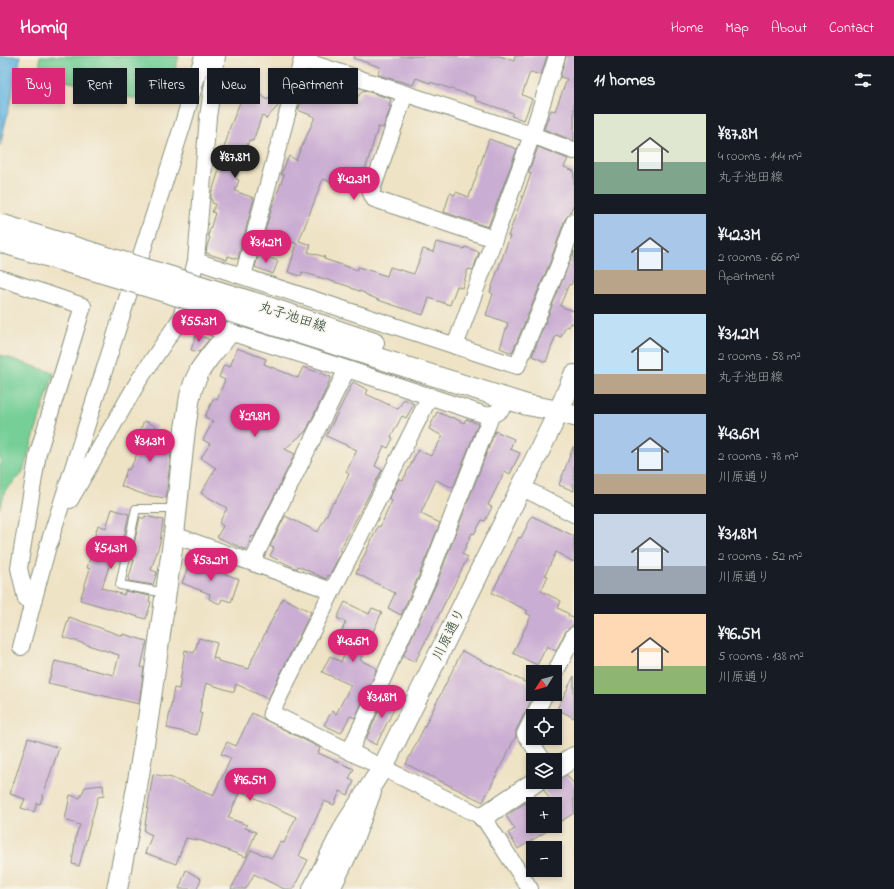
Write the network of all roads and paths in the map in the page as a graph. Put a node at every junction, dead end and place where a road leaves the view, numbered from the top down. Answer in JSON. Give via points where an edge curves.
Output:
{"nodes":[{"id":1,"x":203,"y":56,"type":"edge"},
{"id":2,"x":217,"y":56,"type":"edge"},
{"id":3,"x":557,"y":56,"type":"edge"},
{"id":4,"x":303,"y":58,"type":"edge"},
{"id":5,"x":405,"y":94,"type":"junction"},
{"id":6,"x":532,"y":135,"type":"junction"},
{"id":7,"x":574,"y":151,"type":"edge"},
{"id":8,"x":574,"y":222,"type":"edge"},
{"id":9,"x":0,"y":224,"type":"edge"},
{"id":10,"x":494,"y":239,"type":"junction"},
{"id":11,"x":0,"y":242,"type":"edge"},
{"id":12,"x":196,"y":261,"type":"junction"},
{"id":13,"x":243,"y":276,"type":"junction"},
{"id":14,"x":0,"y":278,"type":"edge"},
{"id":15,"x":181,"y":318,"type":"junction"},
{"id":16,"x":230,"y":332,"type":"junction"},
{"id":17,"x":455,"y":346,"type":"junction"},
{"id":18,"x":347,"y":369,"type":"junction"},
{"id":19,"x":574,"y":375,"type":"edge"},
{"id":20,"x":430,"y":396,"type":"junction"},
{"id":21,"x":523,"y":400,"type":"junction"},
{"id":22,"x":566,"y":413,"type":"edge"},
{"id":23,"x":491,"y":416,"type":"junction"},
{"id":24,"x":521,"y":487,"type":"junction"},
{"id":25,"x":177,"y":509,"type":"junction"},
{"id":26,"x":574,"y":514,"type":"edge"},
{"id":27,"x":174,"y":535,"type":"junction"},
{"id":28,"x":48,"y":546,"type":"junction"},
{"id":29,"x":252,"y":562,"type":"junction"},
{"id":30,"x":332,"y":590,"type":"junction"},
{"id":31,"x":166,"y":595,"type":"junction"},
{"id":32,"x":33,"y":601,"type":"junction"},
{"id":33,"x":574,"y":635,"type":"edge"},
{"id":34,"x":21,"y":647,"type":"dead end"},
{"id":35,"x":559,"y":665,"type":"edge"},
{"id":36,"x":350,"y":751,"type":"junction"},
{"id":37,"x":574,"y":757,"type":"edge"},
{"id":38,"x":562,"y":765,"type":"edge"},
{"id":39,"x":383,"y":766,"type":"junction"},
{"id":40,"x":526,"y":788,"type":"edge"},
{"id":41,"x":483,"y":817,"type":"junction"},
{"id":42,"x":117,"y":889,"type":"edge"},
{"id":43,"x":313,"y":889,"type":"edge"},
{"id":44,"x":332,"y":889,"type":"edge"},
{"id":45,"x":530,"y":889,"type":"edge"}],
"edges":[{"from":1,"to":28,"type":"street"},
{"from":2,"to":12,"type":"street","via":[[208,117]]},
{"from":3,"to":6,"type":"street"},
{"from":4,"to":5,"type":"street"},
{"from":4,"to":13,"type":"street"},
{"from":5,"to":6,"type":"street"},
{"from":5,"to":10,"type":"street","via":[[370,193],[372,197]]},
{"from":6,"to":7,"type":"street"},
{"from":6,"to":10,"type":"street"},
{"from":8,"to":17,"type":"street","via":[[518,366]]},
{"from":9,"to":21,"type":"street","name":"丸子池田線","bridge":true,"via":[[259,304]]},
{"from":10,"to":17,"type":"street"},
{"from":11,"to":21,"type":"street","name":"丸子池田線","bridge":true},
{"from":12,"to":13,"type":"street"},
{"from":12,"to":15,"type":"street"},
{"from":13,"to":17,"type":"street"},
{"from":14,"to":32,"type":"street","via":[[82,306],[34,474],[19,568],[26,598]]},
{"from":15,"to":16,"type":"street"},
{"from":15,"to":28,"type":"street","via":[[123,408],[72,497]]},
{"from":16,"to":18,"type":"street"},
{"from":16,"to":25,"type":"street","via":[[210,356],[194,383],[188,411]]},
{"from":18,"to":20,"type":"street"},
{"from":18,"to":29,"type":"street"},
{"from":19,"to":22,"type":"street","name":"川原通り"},
{"from":20,"to":23,"type":"street"},
{"from":20,"to":30,"type":"street"},
{"from":21,"to":22,"type":"street","name":"丸子池田線"},
{"from":21,"to":23,"type":"street"},
{"from":22,"to":24,"type":"street","name":"川原通り"},
{"from":23,"to":36,"type":"street","via":[[428,579]]},
{"from":24,"to":26,"type":"street"},
{"from":24,"to":39,"type":"street","name":"川原通り"},
{"from":25,"to":27,"type":"street"},
{"from":25,"to":31,"type":"lane","via":[[136,510],[120,585]]},
{"from":27,"to":29,"type":"street"},
{"from":27,"to":31,"type":"street"},
{"from":28,"to":32,"type":"street"},
{"from":29,"to":30,"type":"street"},
{"from":30,"to":36,"type":"street","via":[[271,713]]},
{"from":31,"to":42,"type":"street","via":[[136,793]]},
{"from":32,"to":34,"type":"street"},
{"from":33,"to":35,"type":"street"},
{"from":36,"to":39,"type":"street"},
{"from":37,"to":38,"type":"street"},
{"from":39,"to":41,"type":"street"},
{"from":39,"to":43,"type":"street","name":"川原通り","via":[[346,824]]},
{"from":39,"to":44,"type":"street","via":[[352,848]]},
{"from":40,"to":41,"type":"street"},
{"from":41,"to":45,"type":"street"}]}
